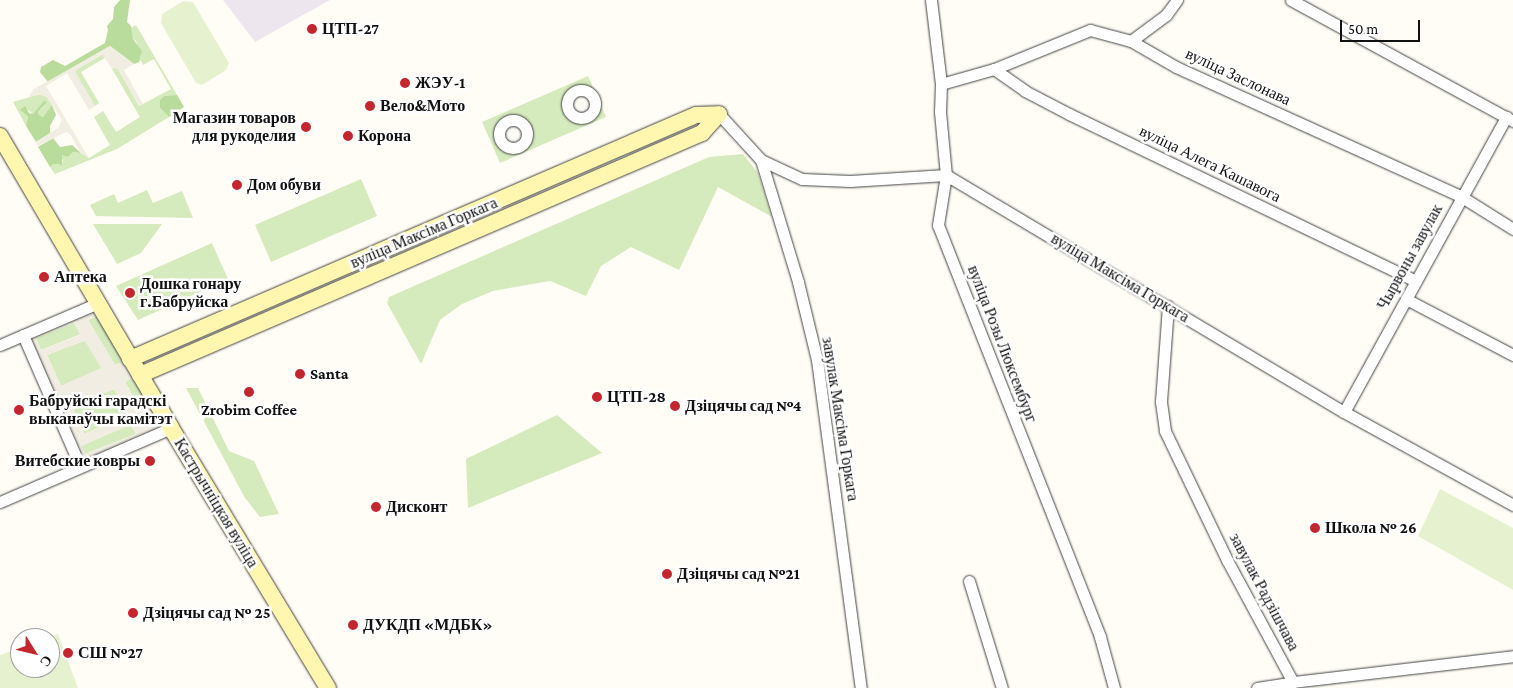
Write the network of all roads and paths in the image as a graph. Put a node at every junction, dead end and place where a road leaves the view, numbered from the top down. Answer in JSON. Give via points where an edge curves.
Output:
{"nodes":[{"id":1,"x":931,"y":0,"type":"edge"},
{"id":2,"x":1177,"y":0,"type":"edge"},
{"id":3,"x":1291,"y":0,"type":"edge"},
{"id":4,"x":1130,"y":41,"type":"junction"},
{"id":5,"x":994,"y":69,"type":"junction"},
{"id":6,"x":941,"y":84,"type":"junction"},
{"id":7,"x":719,"y":114,"type":"junction"},
{"id":8,"x":1509,"y":119,"type":"edge"},
{"id":9,"x":0,"y":136,"type":"edge"},
{"id":10,"x":761,"y":160,"type":"junction"},
{"id":11,"x":946,"y":175,"type":"junction"},
{"id":12,"x":1462,"y":197,"type":"junction"},
{"id":13,"x":1513,"y":229,"type":"edge"},
{"id":14,"x":1416,"y":281,"type":"junction"},
{"id":15,"x":1406,"y":299,"type":"junction"},
{"id":16,"x":98,"y":303,"type":"junction"},
{"id":17,"x":1168,"y":306,"type":"junction"},
{"id":18,"x":23,"y":336,"type":"junction"},
{"id":19,"x":0,"y":345,"type":"edge"},
{"id":20,"x":1513,"y":355,"type":"edge"},
{"id":21,"x":130,"y":359,"type":"junction"},
{"id":22,"x":140,"y":375,"type":"junction"},
{"id":23,"x":1344,"y":412,"type":"junction"},
{"id":24,"x":171,"y":428,"type":"junction"},
{"id":25,"x":80,"y":466,"type":"junction"},
{"id":26,"x":0,"y":502,"type":"edge"},
{"id":27,"x":1513,"y":505,"type":"edge"},
{"id":28,"x":970,"y":581,"type":"dead end"},
{"id":29,"x":1513,"y":656,"type":"edge"},
{"id":30,"x":1293,"y":682,"type":"junction"},
{"id":31,"x":328,"y":688,"type":"edge"},
{"id":32,"x":860,"y":688,"type":"edge"},
{"id":33,"x":1002,"y":688,"type":"edge"},
{"id":34,"x":1114,"y":688,"type":"edge"},
{"id":35,"x":1256,"y":688,"type":"edge"}],
"edges":[{"from":1,"to":6,"type":"street","name":"вуліца Розы Люксембург"},
{"from":2,"to":4,"type":"street","via":[[1166,15]]},
{"from":3,"to":8,"type":"street"},
{"from":4,"to":5,"type":"street","name":"вуліца Заслонава","via":[[1090,30]]},
{"from":4,"to":12,"type":"street","name":"вуліца Заслонава","via":[[1176,68]]},
{"from":5,"to":6,"type":"street","name":"вуліца Заслонава"},
{"from":5,"to":14,"type":"street","name":"вуліца Алега Кашавога","via":[[1069,114]]},
{"from":6,"to":11,"type":"street","name":"вуліца Розы Люксембург","via":[[940,112]]},
{"from":7,"to":10,"type":"street"},
{"from":7,"to":21,"type":"main road","name":"вуліца Максіма Горкага","via":[[696,115]]},
{"from":7,"to":22,"type":"main road","name":"вуліца Максіма Горкага","via":[[702,133]]},
{"from":8,"to":12,"type":"street","name":"Чырвоны завулак"},
{"from":9,"to":16,"type":"main road","name":"Кастрычніцкая вуліца"},
{"from":10,"to":11,"type":"street","via":[[802,179],[850,181]]},
{"from":10,"to":32,"type":"street","name":"завулак Максіма Горкага","via":[[818,360]]},
{"from":11,"to":17,"type":"street","name":"вуліца Максіма Горкага"},
{"from":11,"to":34,"type":"street","name":"вуліца Розы Люксембург","via":[[938,225],[1100,637]]},
{"from":12,"to":13,"type":"street","name":"вуліца Заслонава"},
{"from":12,"to":14,"type":"street","name":"Чырвоны завулак"},
{"from":14,"to":15,"type":"street","name":"Чырвоны завулак"},
{"from":15,"to":20,"type":"street"},
{"from":15,"to":23,"type":"street","name":"Чырвоны завулак"},
{"from":16,"to":18,"type":"street"},
{"from":16,"to":21,"type":"main road","name":"Кастрычніцкая вуліца"},
{"from":17,"to":23,"type":"street","name":"вуліца Максіма Горкага"},
{"from":17,"to":30,"type":"street","name":"завулак Радзішчава","via":[[1161,402],[1165,431],[1227,560]]},
{"from":18,"to":19,"type":"street"},
{"from":18,"to":25,"type":"street"},
{"from":21,"to":22,"type":"main road","name":"Кастрычніцкая вуліца"},
{"from":22,"to":24,"type":"main road","name":"Кастрычніцкая вуліца"},
{"from":23,"to":27,"type":"street","name":"вуліца Максіма Горкага"},
{"from":24,"to":25,"type":"street"},
{"from":24,"to":31,"type":"main road","name":"Кастрычніцкая вуліца"},
{"from":25,"to":26,"type":"street"},
{"from":28,"to":33,"type":"street"},
{"from":29,"to":30,"type":"street"},
{"from":30,"to":35,"type":"street"}]}
